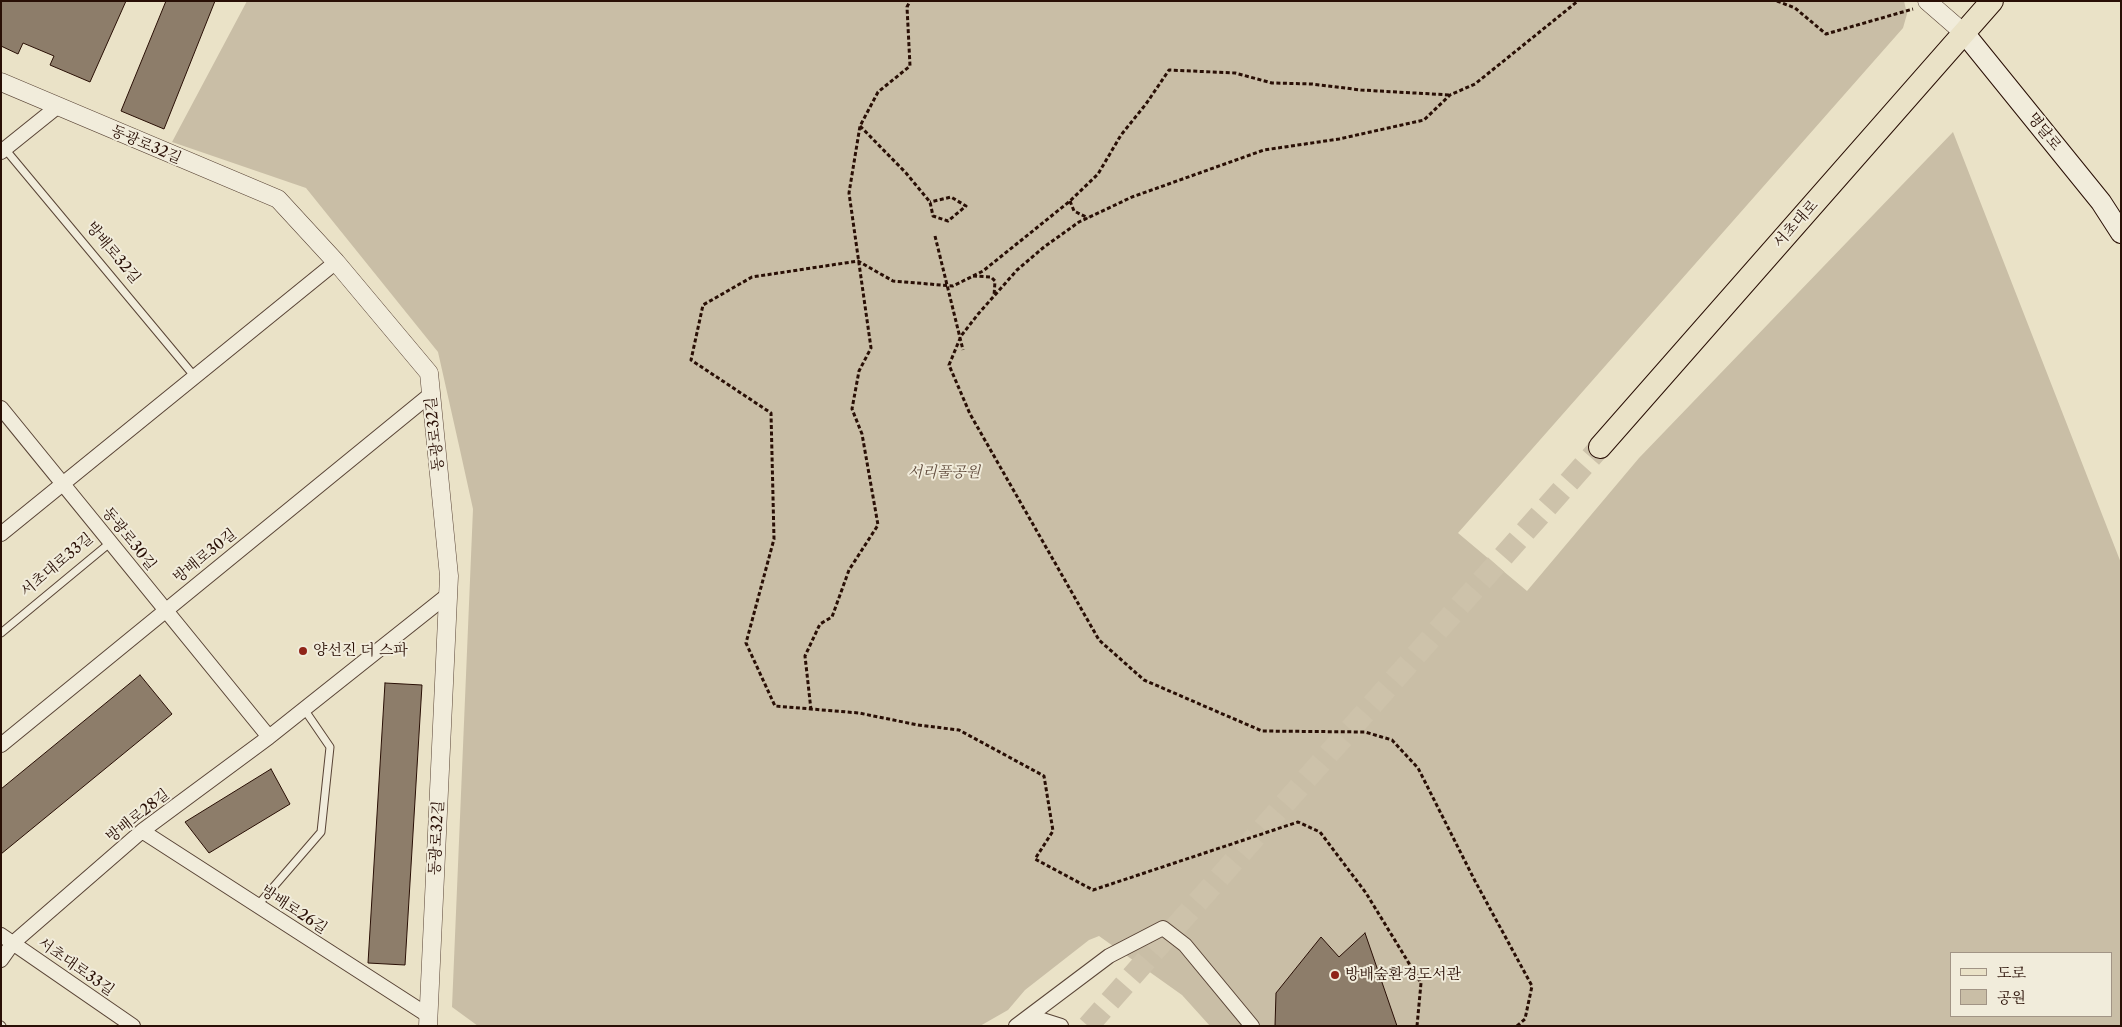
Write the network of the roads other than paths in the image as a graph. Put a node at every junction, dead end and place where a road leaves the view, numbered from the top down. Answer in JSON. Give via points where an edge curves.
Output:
{"nodes":[{"id":1,"x":1992,"y":1,"type":"edge"},
{"id":2,"x":1928,"y":3,"type":"edge"},
{"id":3,"x":1965,"y":34,"type":"junction"},
{"id":4,"x":1,"y":82,"type":"edge"},
{"id":5,"x":57,"y":107,"type":"junction"},
{"id":6,"x":3,"y":150,"type":"edge"},
{"id":7,"x":2121,"y":232,"type":"edge"},
{"id":8,"x":336,"y":262,"type":"junction"},
{"id":9,"x":195,"y":377,"type":"junction"},
{"id":10,"x":431,"y":394,"type":"junction"},
{"id":11,"x":1,"y":408,"type":"edge"},
{"id":12,"x":1600,"y":447,"type":"tunnel mouth"},
{"id":13,"x":63,"y":484,"type":"junction"},
{"id":14,"x":1,"y":534,"type":"edge"},
{"id":15,"x":111,"y":542,"type":"junction"},
{"id":16,"x":449,"y":594,"type":"junction"},
{"id":17,"x":164,"y":610,"type":"junction"},
{"id":18,"x":1,"y":633,"type":"edge"},
{"id":19,"x":304,"y":709,"type":"junction"},
{"id":20,"x":269,"y":737,"type":"junction"},
{"id":21,"x":1,"y":745,"type":"edge"},
{"id":22,"x":142,"y":831,"type":"junction"},
{"id":23,"x":256,"y":906,"type":"junction"},
{"id":24,"x":7,"y":939,"type":"edge"},
{"id":25,"x":1,"y":960,"type":"edge"},
{"id":26,"x":428,"y":1021,"type":"edge"},
{"id":27,"x":133,"y":1026,"type":"edge"},
{"id":28,"x":1017,"y":1026,"type":"edge"},
{"id":29,"x":1061,"y":1026,"type":"edge"},
{"id":30,"x":1252,"y":1026,"type":"edge"}],
"edges":[{"from":1,"to":3,"type":"main road","name":"서초대로"},
{"from":2,"to":3,"type":"street"},
{"from":3,"to":7,"type":"main road","name":"명달로","via":[[2101,202]]},
{"from":3,"to":12,"type":"main road","name":"서초대로"},
{"from":4,"to":5,"type":"street","name":"동광로32길"},
{"from":5,"to":6,"type":"street"},
{"from":5,"to":8,"type":"street","name":"동광로32길","via":[[278,199]]},
{"from":6,"to":9,"type":"lane","name":"방배로32길"},
{"from":8,"to":9,"type":"street"},
{"from":8,"to":10,"type":"street","name":"동광로32길","via":[[429,372]]},
{"from":9,"to":13,"type":"street"},
{"from":10,"to":16,"type":"street","name":"동광로32길","via":[[450,576]]},
{"from":10,"to":17,"type":"street","name":"방배로30길"},
{"from":11,"to":13,"type":"street","name":"동광로30길"},
{"from":13,"to":14,"type":"street"},
{"from":13,"to":15,"type":"street","name":"동광로30길"},
{"from":15,"to":17,"type":"street","name":"동광로30길"},
{"from":15,"to":18,"type":"lane","name":"서초대로33길"},
{"from":16,"to":19,"type":"street","name":"방배로28길"},
{"from":16,"to":26,"type":"street","name":"동광로32길"},
{"from":17,"to":20,"type":"street","name":"동광로30길"},
{"from":17,"to":21,"type":"street","name":"방배로30길"},
{"from":19,"to":20,"type":"street","name":"방배로28길"},
{"from":19,"to":23,"type":"lane","via":[[330,747],[321,832]]},
{"from":20,"to":22,"type":"street","name":"방배로28길"},
{"from":22,"to":23,"type":"street","name":"방배로26길"},
{"from":22,"to":24,"type":"street","name":"방배로28길"},
{"from":23,"to":26,"type":"street","name":"방배로26길"},
{"from":24,"to":25,"type":"street","name":"방배로28길"},
{"from":24,"to":27,"type":"street","name":"서초대로33길"},
{"from":28,"to":29,"type":"street","via":[[1042,1020]]},
{"from":28,"to":30,"type":"street","via":[[1109,956],[1163,928],[1185,945]]}]}
